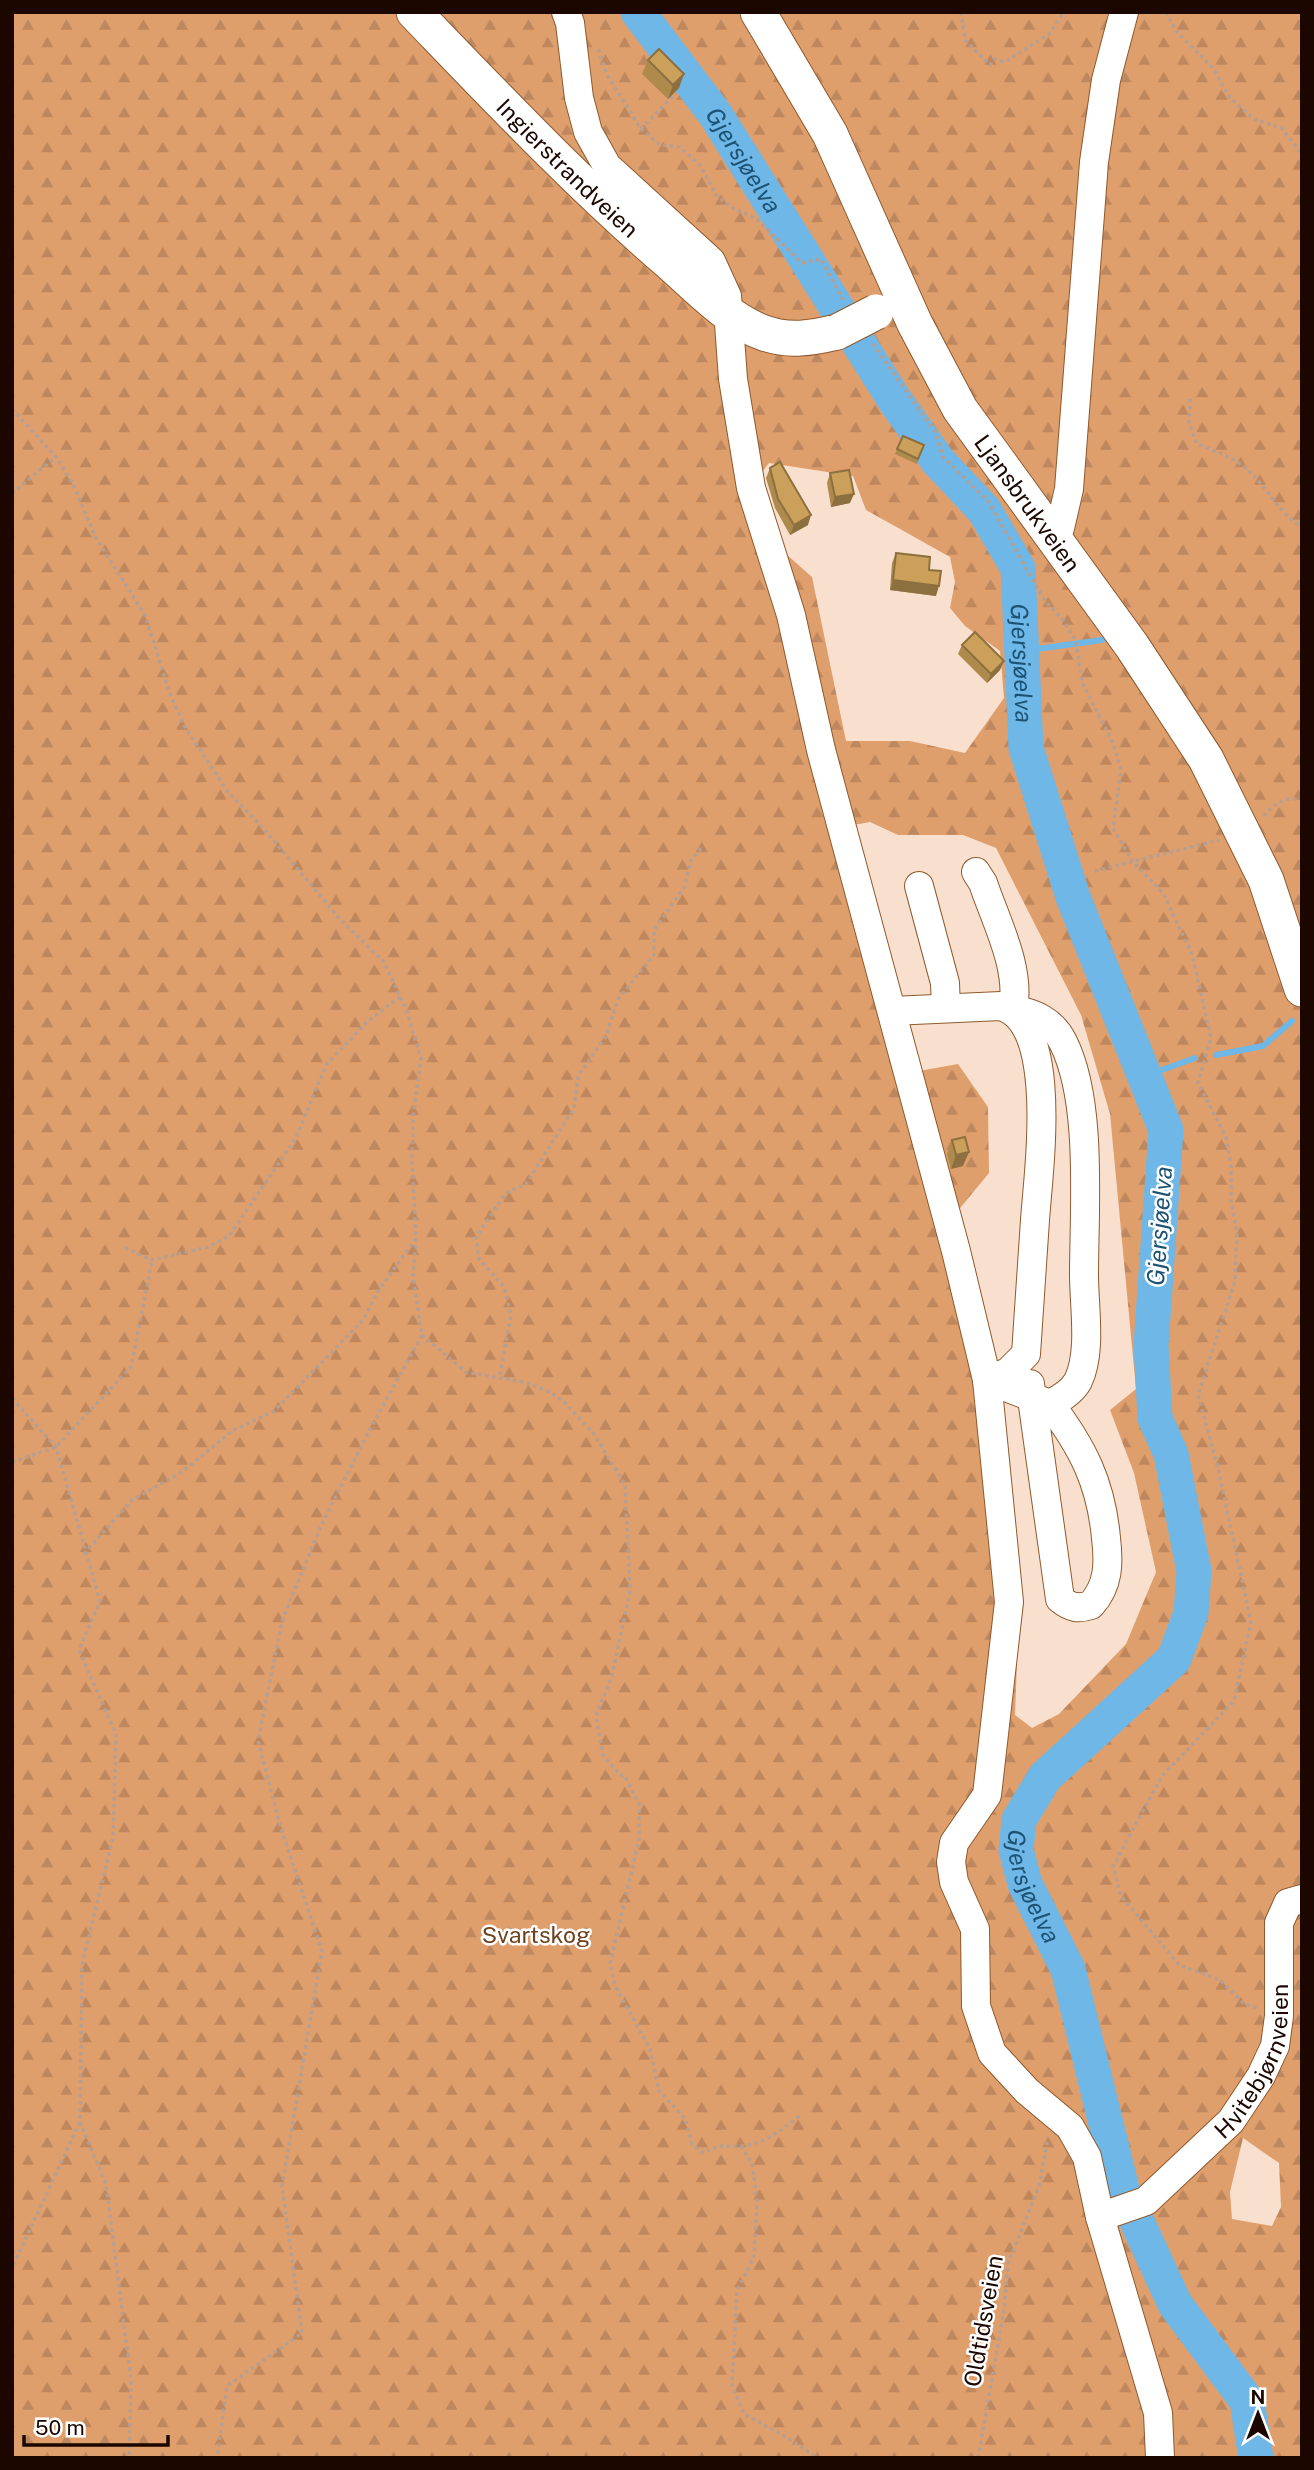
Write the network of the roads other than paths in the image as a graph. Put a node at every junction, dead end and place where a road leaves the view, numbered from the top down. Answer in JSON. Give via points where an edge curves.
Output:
{"nodes":[{"id":1,"x":414,"y":12,"type":"edge"},
{"id":2,"x":565,"y":12,"type":"edge"},
{"id":3,"x":758,"y":12,"type":"edge"},
{"id":4,"x":1124,"y":12,"type":"edge"},
{"id":5,"x":889,"y":305,"type":"junction"},
{"id":6,"x":730,"y":314,"type":"junction"},
{"id":7,"x":1053,"y":539,"type":"junction"},
{"id":8,"x":976,"y":872,"type":"dead end"},
{"id":9,"x":919,"y":886,"type":"dead end"},
{"id":10,"x":1302,"y":989,"type":"edge"},
{"id":11,"x":946,"y":1008,"type":"junction"},
{"id":12,"x":1013,"y":1009,"type":"junction"},
{"id":13,"x":892,"y":1011,"type":"junction"},
{"id":14,"x":1026,"y":1354,"type":"junction"},
{"id":15,"x":987,"y":1380,"type":"junction"},
{"id":16,"x":1041,"y":1401,"type":"junction"},
{"id":17,"x":1302,"y":1899,"type":"edge"},
{"id":18,"x":1122,"y":2210,"type":"junction"},
{"id":19,"x":1160,"y":2458,"type":"edge"}],
"edges":[{"from":1,"to":6,"type":"main road","name":"Ingierstrandveien","via":[[570,172]]},
{"from":2,"to":6,"type":"street","name":"Ingierstrandveien","via":[[579,97],[594,144],[607,166],[711,261]]},
{"from":3,"to":5,"type":"main road","name":"Ljansbrukveien","via":[[830,134]]},
{"from":4,"to":7,"type":"street","via":[[1106,80],[1094,162],[1069,489]]},
{"from":5,"to":6,"type":"main road","name":"Ingierstrandveien","bridge":true,"via":[[837,332],[803,339],[764,333]]},
{"from":5,"to":7,"type":"main road","name":"Ljansbrukveien"},
{"from":6,"to":13,"type":"street","via":[[733,379],[751,488],[791,615],[821,750]]},
{"from":7,"to":10,"type":"main road","name":"Ljansbrukveien","via":[[1185,723],[1245,834],[1275,902]]},
{"from":8,"to":12,"type":"street","via":[[1010,963],[1016,987]]},
{"from":9,"to":11,"type":"street","via":[[945,983]]},
{"from":11,"to":12,"type":"street"},
{"from":11,"to":13,"type":"street"},
{"from":12,"to":14,"type":"street","via":[[1034,1047],[1043,1110]]},
{"from":12,"to":16,"type":"street","via":[[1038,1014],[1063,1042],[1078,1095],[1083,1142],[1082,1366],[1077,1382],[1065,1396]]},
{"from":13,"to":15,"type":"street"},
{"from":14,"to":15,"type":"street","via":[[1008,1372]]},
{"from":14,"to":16,"type":"street"},
{"from":15,"to":16,"type":"street"},
{"from":15,"to":18,"type":"street","via":[[1009,1602],[987,1795],[954,1843],[954,1882],[975,1929],[976,2006],[992,2053],[1070,2127]]},
{"from":16,"to":16,"type":"street","via":[[1060,1599],[1081,1608],[1091,1605],[1106,1581],[1103,1503],[1090,1467]]},
{"from":17,"to":18,"type":"street","name":"Hvitebjørnveien","via":[[1288,1903],[1279,1923],[1275,2046],[1237,2129]]},
{"from":18,"to":19,"type":"street","via":[[1158,2413]]}]}
